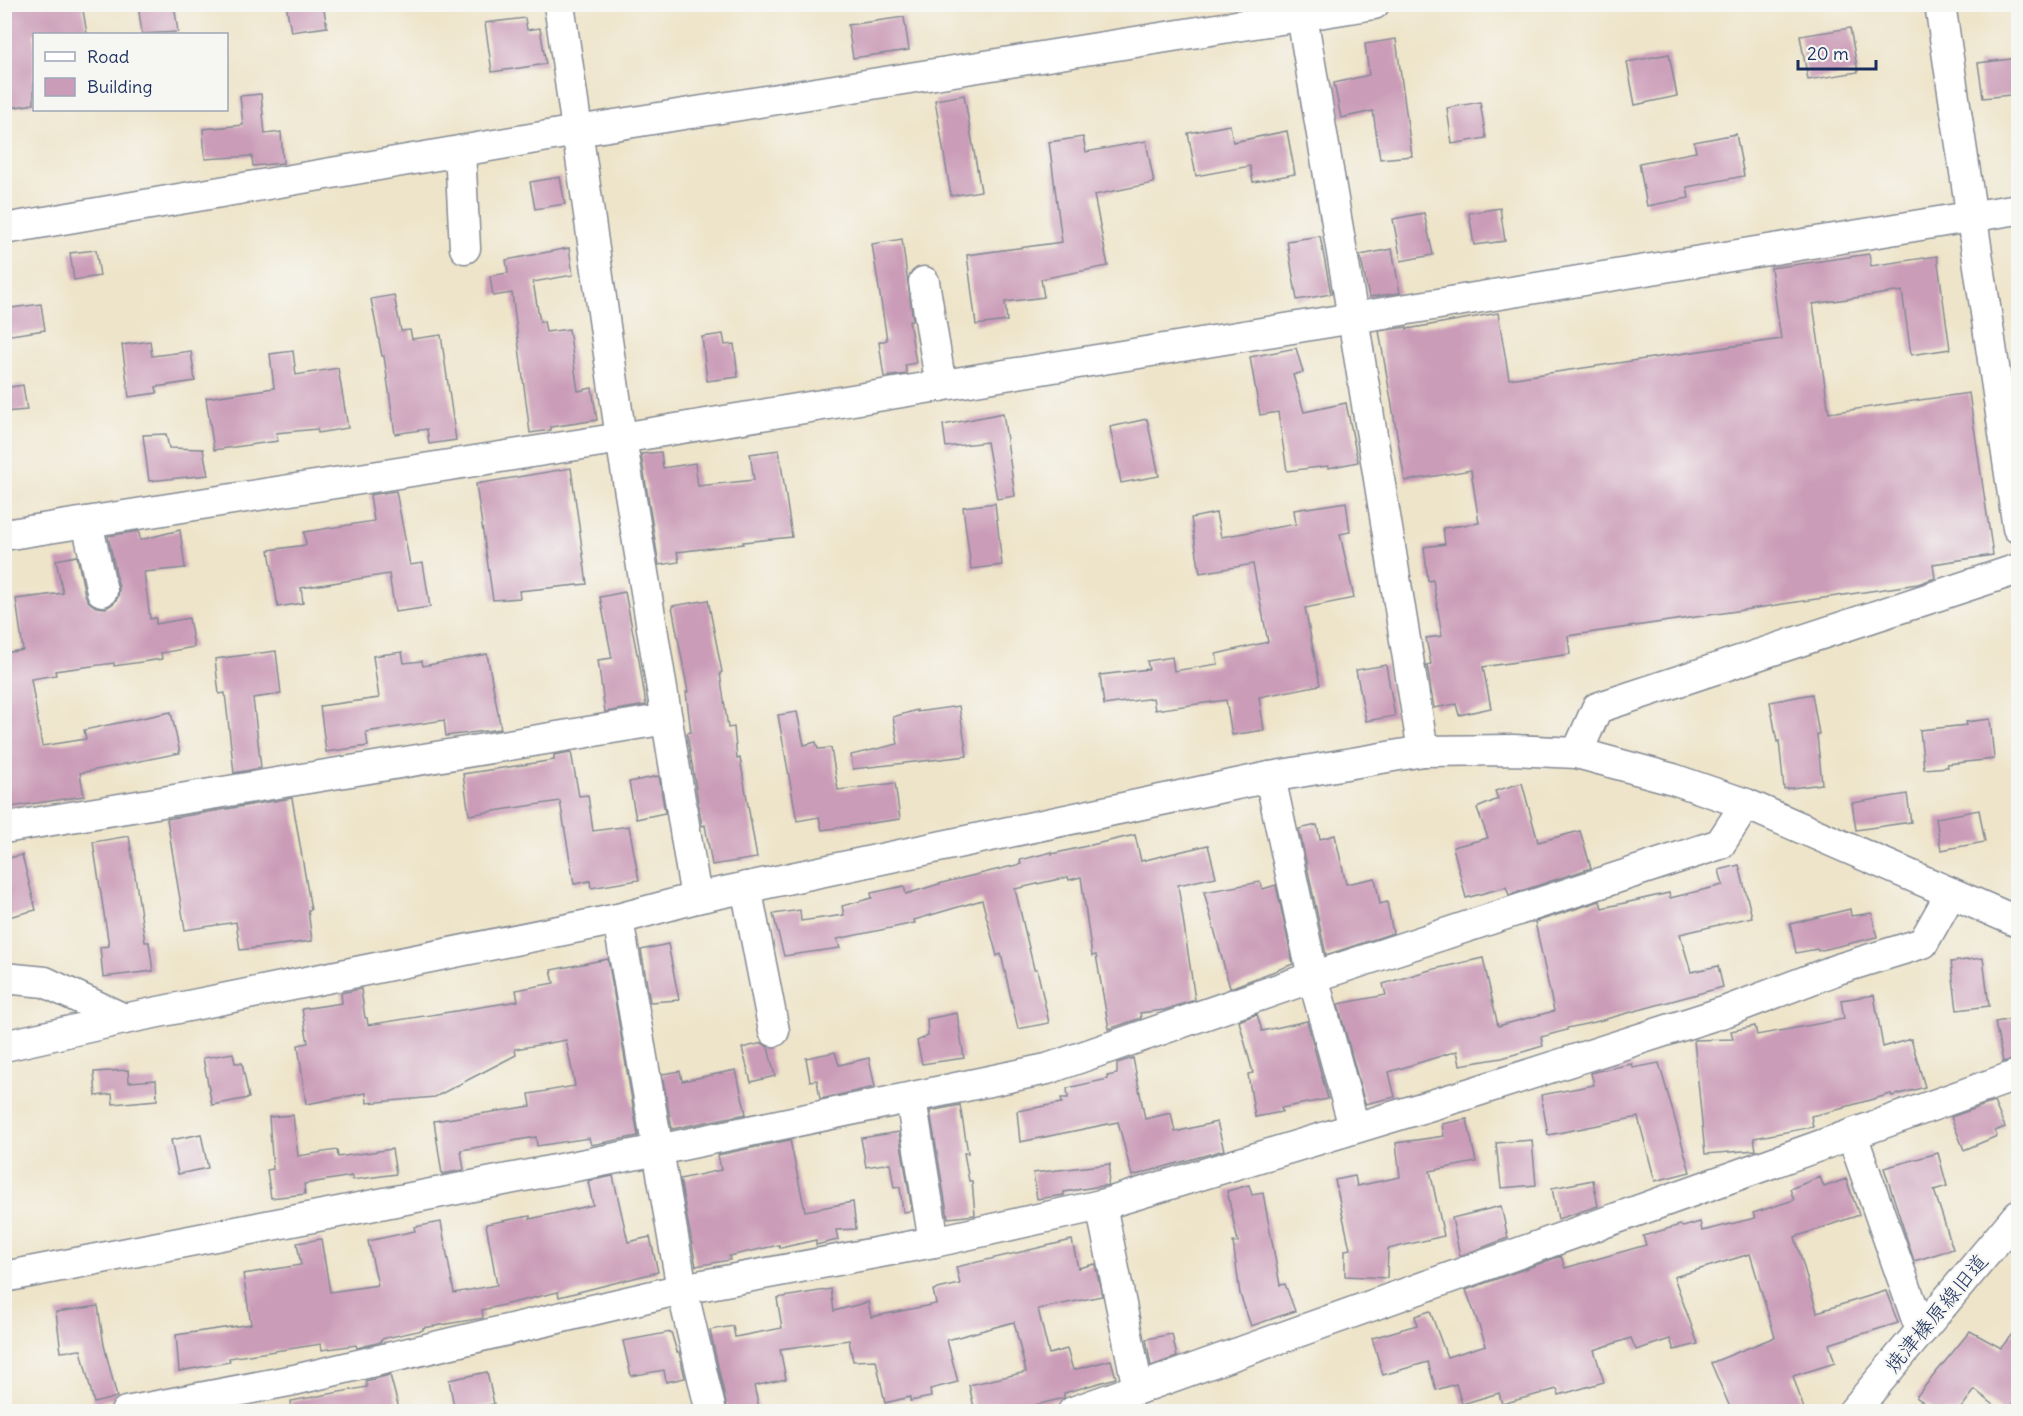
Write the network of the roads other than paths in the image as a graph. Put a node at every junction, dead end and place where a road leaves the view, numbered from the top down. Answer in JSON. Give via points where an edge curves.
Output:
{"nodes":[{"id":1,"x":559,"y":4,"type":"edge"},
{"id":2,"x":1374,"y":4,"type":"edge"},
{"id":3,"x":1940,"y":4,"type":"edge"},
{"id":4,"x":1301,"y":10,"type":"edge"},
{"id":5,"x":577,"y":131,"type":"junction"},
{"id":6,"x":460,"y":151,"type":"junction"},
{"id":7,"x":2019,"y":209,"type":"edge"},
{"id":8,"x":1971,"y":217,"type":"junction"},
{"id":9,"x":4,"y":229,"type":"edge"},
{"id":10,"x":465,"y":248,"type":"dead end"},
{"id":11,"x":924,"y":282,"type":"dead end"},
{"id":12,"x":1353,"y":318,"type":"junction"},
{"id":13,"x":941,"y":386,"type":"junction"},
{"id":14,"x":621,"y":438,"type":"junction"},
{"id":15,"x":87,"y":522,"type":"junction"},
{"id":16,"x":2019,"y":528,"type":"edge"},
{"id":17,"x":4,"y":535,"type":"edge"},
{"id":18,"x":2019,"y":569,"type":"edge"},
{"id":19,"x":102,"y":591,"type":"dead end"},
{"id":20,"x":666,"y":719,"type":"junction"},
{"id":21,"x":1423,"y":751,"type":"junction"},
{"id":22,"x":1577,"y":753,"type":"junction"},
{"id":23,"x":1270,"y":777,"type":"junction"},
{"id":24,"x":1746,"y":804,"type":"junction"},
{"id":25,"x":4,"y":828,"type":"edge"},
{"id":26,"x":746,"y":887,"type":"junction"},
{"id":27,"x":1951,"y":893,"type":"junction"},
{"id":28,"x":696,"y":898,"type":"junction"},
{"id":29,"x":618,"y":919,"type":"junction"},
{"id":30,"x":2019,"y":922,"type":"edge"},
{"id":31,"x":1313,"y":977,"type":"junction"},
{"id":32,"x":4,"y":978,"type":"edge"},
{"id":33,"x":124,"y":1019,"type":"junction"},
{"id":34,"x":774,"y":1031,"type":"dead end"},
{"id":35,"x":4,"y":1046,"type":"edge"},
{"id":36,"x":2019,"y":1076,"type":"edge"},
{"id":37,"x":911,"y":1098,"type":"junction"},
{"id":38,"x":1354,"y":1127,"type":"junction"},
{"id":39,"x":1852,"y":1135,"type":"junction"},
{"id":40,"x":658,"y":1149,"type":"junction"},
{"id":41,"x":1101,"y":1205,"type":"junction"},
{"id":42,"x":2019,"y":1215,"type":"edge"},
{"id":43,"x":934,"y":1242,"type":"junction"},
{"id":44,"x":4,"y":1277,"type":"edge"},
{"id":45,"x":682,"y":1290,"type":"junction"},
{"id":46,"x":1921,"y":1331,"type":"junction"},
{"id":47,"x":1138,"y":1389,"type":"junction"},
{"id":48,"x":126,"y":1412,"type":"edge"},
{"id":49,"x":711,"y":1412,"type":"edge"},
{"id":50,"x":1073,"y":1412,"type":"edge"},
{"id":51,"x":1853,"y":1412,"type":"edge"}],
"edges":[{"from":1,"to":5,"type":"street"},
{"from":2,"to":4,"type":"street"},
{"from":3,"to":8,"type":"street"},
{"from":4,"to":5,"type":"street"},
{"from":4,"to":12,"type":"street"},
{"from":5,"to":6,"type":"street"},
{"from":5,"to":14,"type":"street"},
{"from":6,"to":9,"type":"street"},
{"from":6,"to":10,"type":"street"},
{"from":7,"to":8,"type":"street"},
{"from":8,"to":12,"type":"street"},
{"from":8,"to":16,"type":"street"},
{"from":11,"to":13,"type":"street"},
{"from":12,"to":13,"type":"street"},
{"from":12,"to":21,"type":"street"},
{"from":13,"to":14,"type":"street"},
{"from":14,"to":15,"type":"street"},
{"from":14,"to":20,"type":"street"},
{"from":15,"to":17,"type":"street"},
{"from":15,"to":19,"type":"street"},
{"from":18,"to":22,"type":"street","via":[[1597,708]]},
{"from":20,"to":25,"type":"street"},
{"from":20,"to":28,"type":"street"},
{"from":21,"to":22,"type":"street"},
{"from":21,"to":23,"type":"street"},
{"from":22,"to":24,"type":"street"},
{"from":23,"to":26,"type":"street"},
{"from":23,"to":31,"type":"street"},
{"from":24,"to":27,"type":"street"},
{"from":24,"to":31,"type":"street","via":[[1720,844]]},
{"from":26,"to":28,"type":"street"},
{"from":26,"to":34,"type":"street"},
{"from":27,"to":30,"type":"street"},
{"from":27,"to":38,"type":"street","via":[[1923,943],[1838,969],[1727,1011]]},
{"from":28,"to":29,"type":"street"},
{"from":29,"to":33,"type":"street"},
{"from":29,"to":40,"type":"street"},
{"from":31,"to":37,"type":"street","via":[[1047,1069]]},
{"from":31,"to":38,"type":"street"},
{"from":32,"to":33,"type":"street","via":[[45,982]]},
{"from":33,"to":35,"type":"street"},
{"from":36,"to":39,"type":"street"},
{"from":37,"to":40,"type":"street"},
{"from":37,"to":43,"type":"street"},
{"from":38,"to":41,"type":"street"},
{"from":39,"to":46,"type":"street"},
{"from":39,"to":47,"type":"street"},
{"from":40,"to":44,"type":"street"},
{"from":40,"to":45,"type":"street"},
{"from":41,"to":43,"type":"street"},
{"from":41,"to":47,"type":"street"},
{"from":42,"to":46,"type":"street","name":"焼津榛原線旧道"},
{"from":43,"to":45,"type":"street"},
{"from":45,"to":48,"type":"street","via":[[294,1380]]},
{"from":45,"to":49,"type":"street"},
{"from":46,"to":51,"type":"street","name":"焼津榛原線旧道"},
{"from":47,"to":50,"type":"street"}]}
